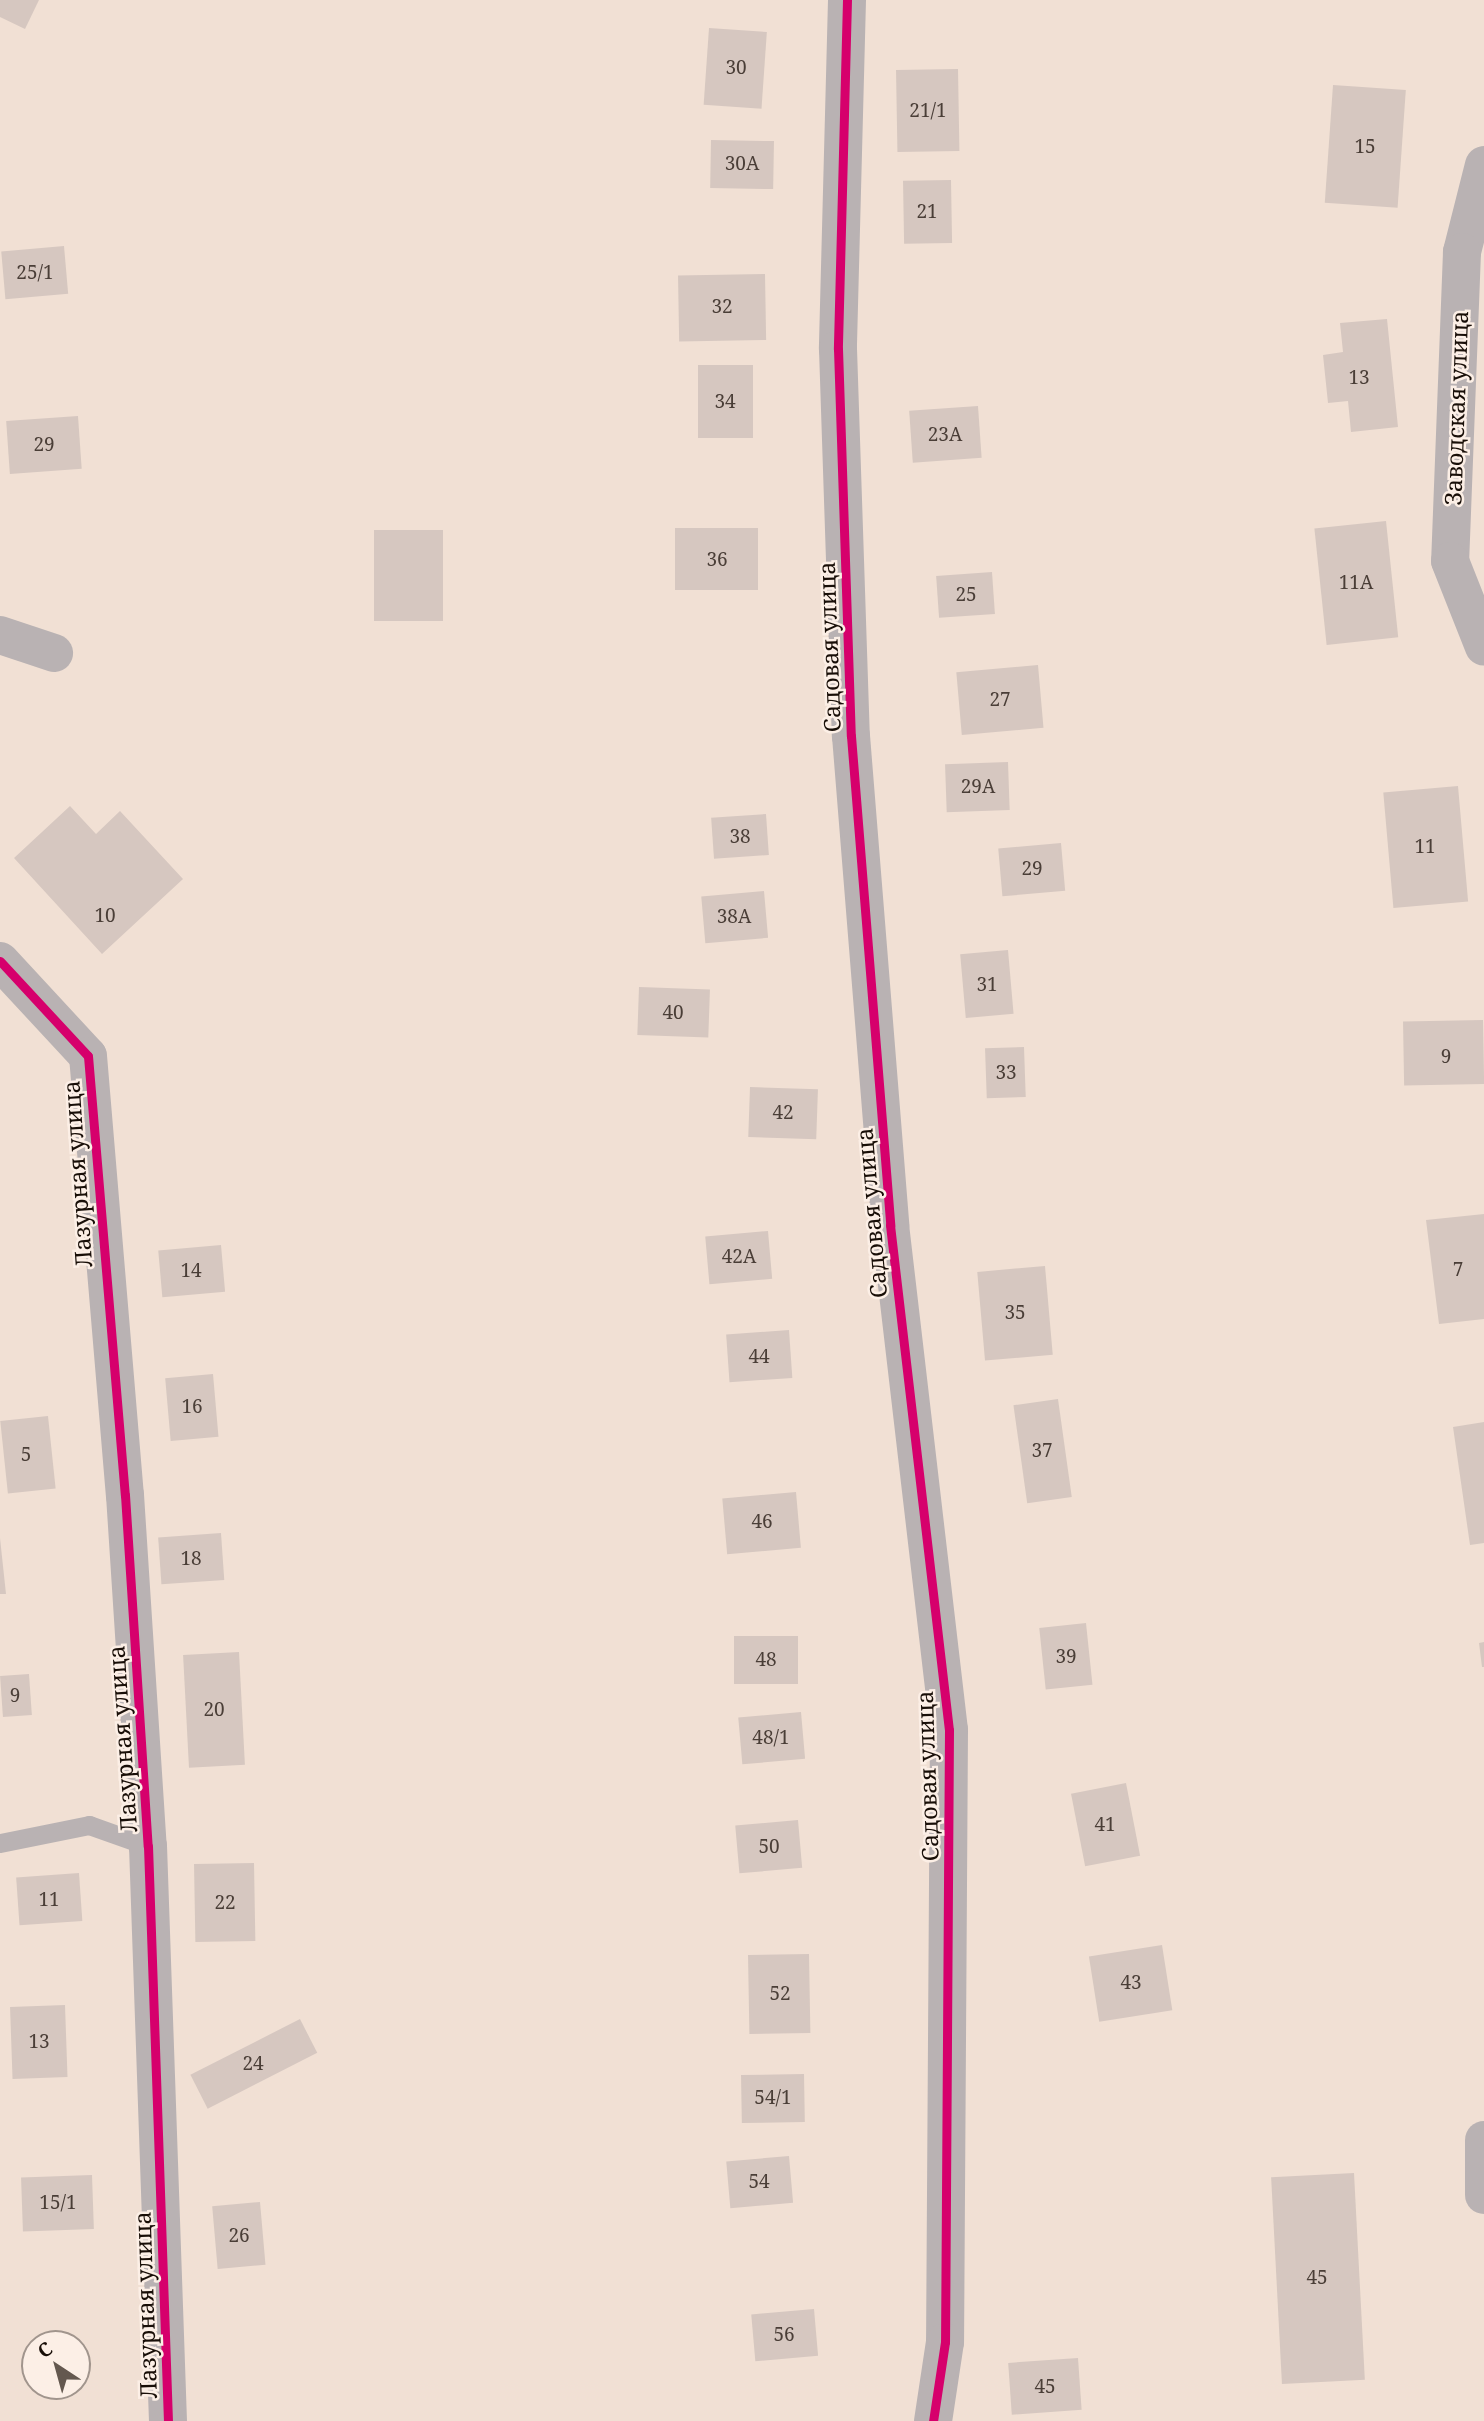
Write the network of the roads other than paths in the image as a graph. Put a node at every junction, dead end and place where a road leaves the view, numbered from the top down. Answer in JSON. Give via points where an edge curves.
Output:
{"nodes":[{"id":1,"x":847,"y":0,"type":"edge"},
{"id":2,"x":1484,"y":165,"type":"edge"},
{"id":3,"x":0,"y":635,"type":"edge"},
{"id":4,"x":1484,"y":647,"type":"edge"},
{"id":5,"x":54,"y":653,"type":"dead end"},
{"id":6,"x":0,"y":961,"type":"edge"},
{"id":7,"x":0,"y":1843,"type":"edge"},
{"id":8,"x":148,"y":1846,"type":"junction"},
{"id":9,"x":1484,"y":2140,"type":"edge"},
{"id":10,"x":1484,"y":2195,"type":"edge"},
{"id":11,"x":168,"y":2421,"type":"edge"},
{"id":12,"x":933,"y":2421,"type":"edge"}],
"edges":[{"from":1,"to":12,"type":"street","name":"Садовая улица","via":[[838,349],[850,736],[890,1225],[949,1730],[946,2329]]},
{"from":2,"to":4,"type":"street","name":"Заводская улица","via":[[1462,252],[1450,561]]},
{"from":3,"to":5,"type":"street"},
{"from":6,"to":8,"type":"street","name":"Лазурная улица","via":[[88,1056],[126,1509]]},
{"from":7,"to":8,"type":"lane","via":[[89,1825]]},
{"from":8,"to":11,"type":"street","name":"Лазурная улица"},
{"from":9,"to":10,"type":"street"}]}
